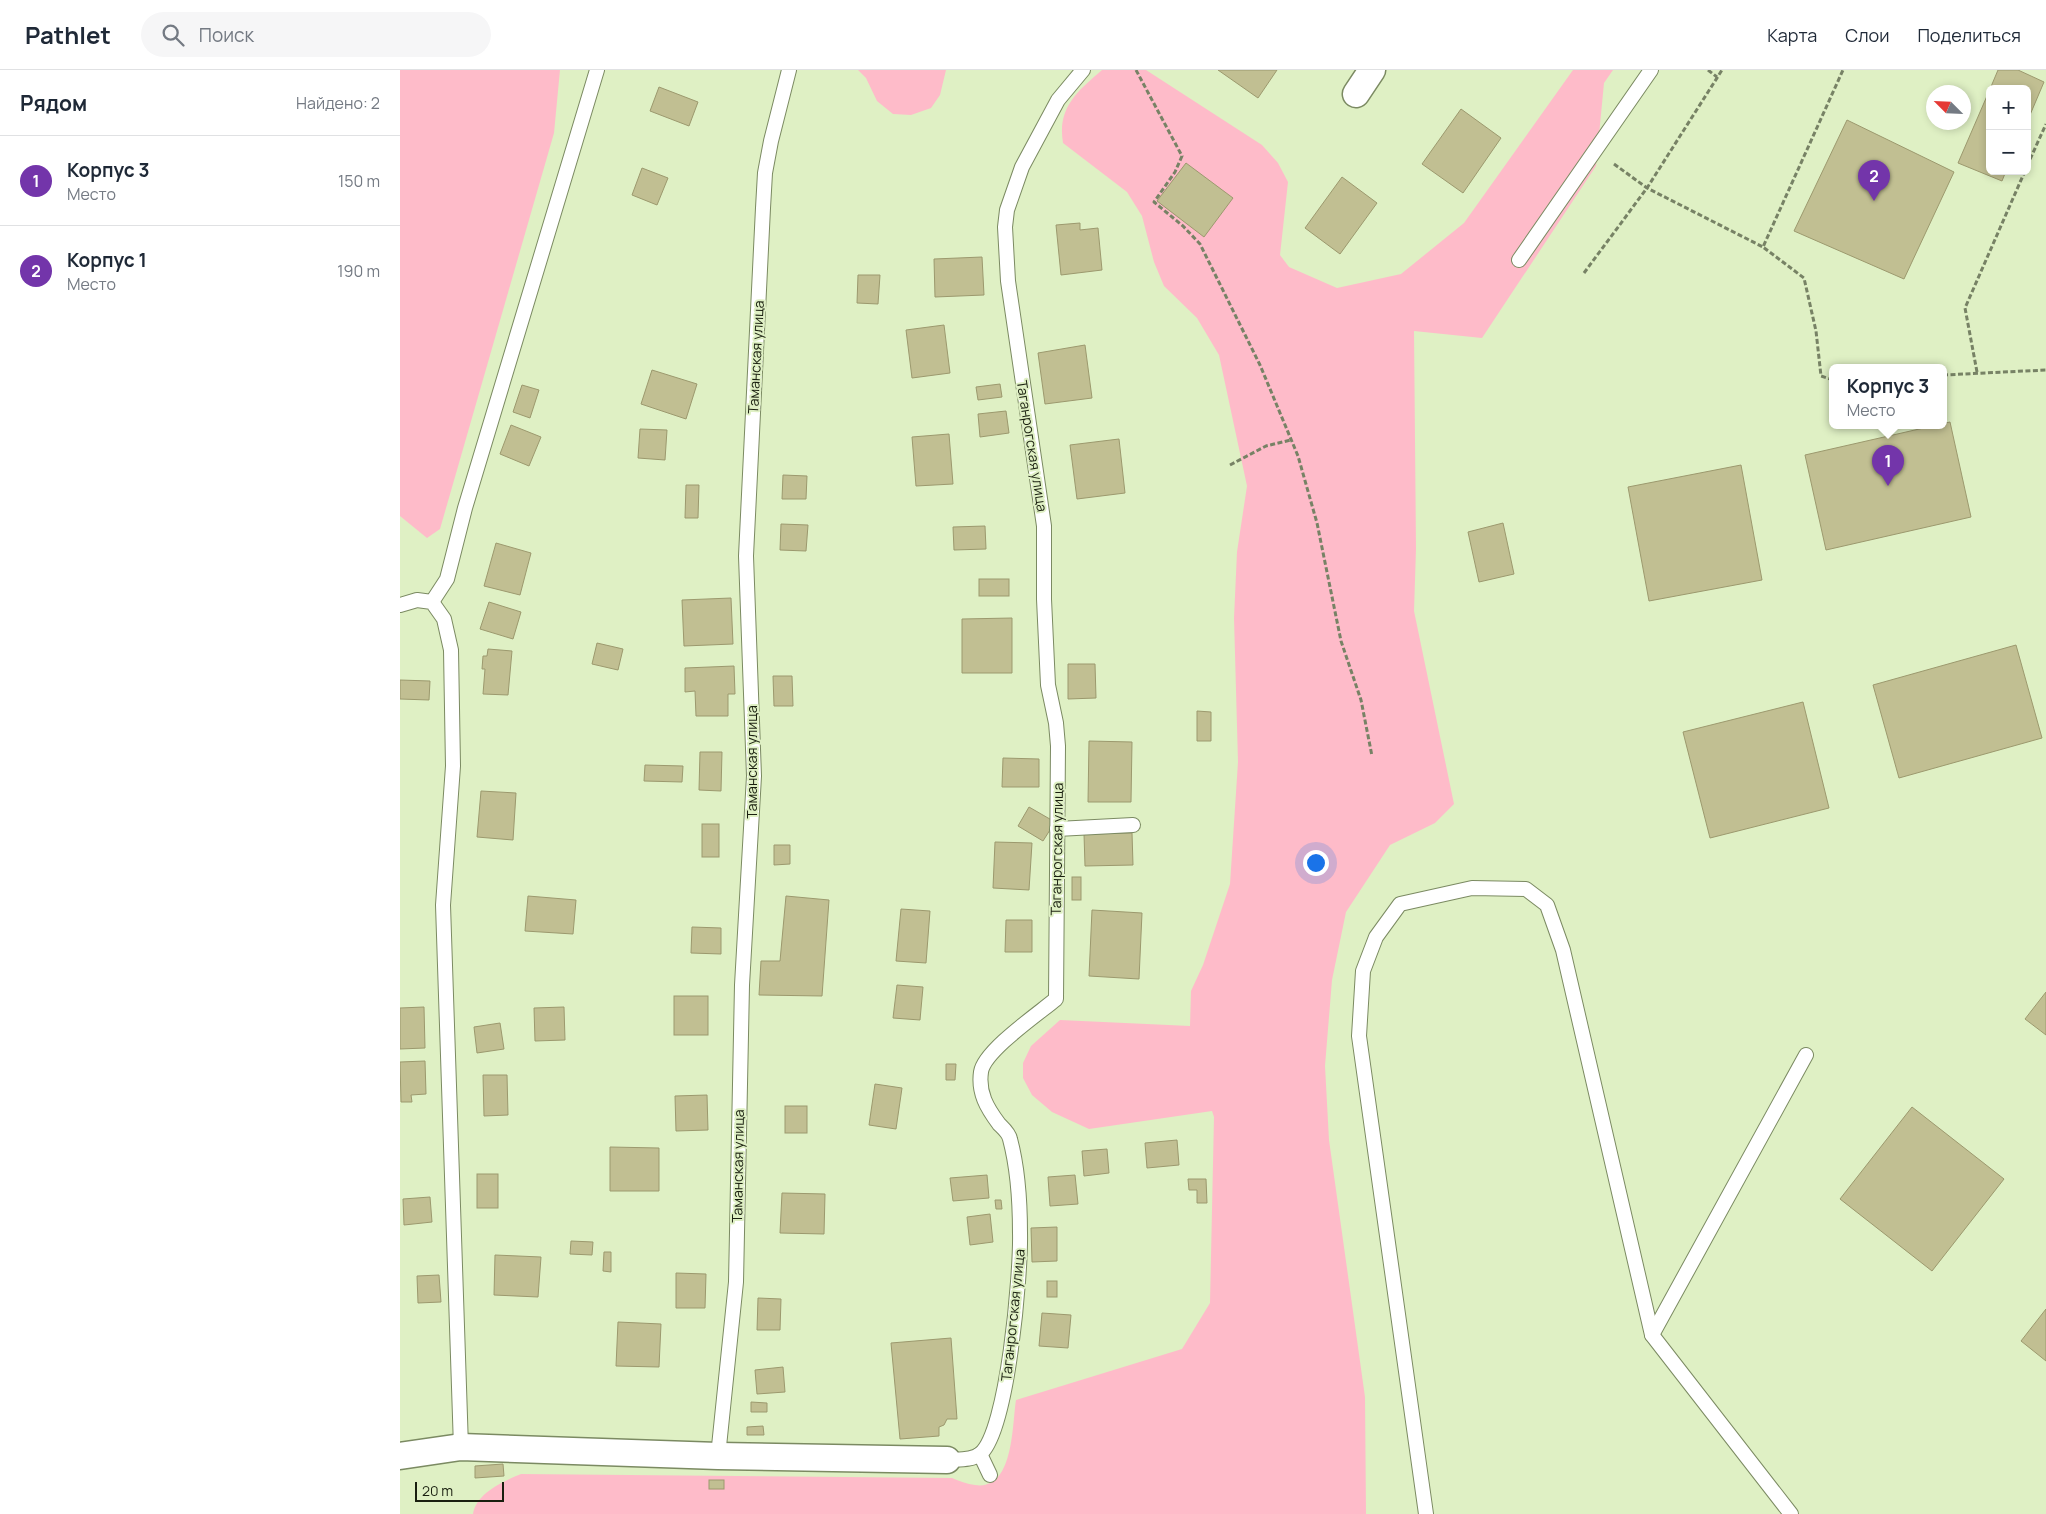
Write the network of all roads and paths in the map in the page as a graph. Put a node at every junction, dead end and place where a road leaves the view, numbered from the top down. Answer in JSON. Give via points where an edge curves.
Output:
{"nodes":[{"id":1,"x":597,"y":70,"type":"edge"},
{"id":2,"x":789,"y":70,"type":"edge"},
{"id":3,"x":1084,"y":70,"type":"edge"},
{"id":4,"x":1136,"y":70,"type":"edge"},
{"id":5,"x":1372,"y":70,"type":"edge"},
{"id":6,"x":1651,"y":70,"type":"edge"},
{"id":7,"x":1708,"y":70,"type":"edge"},
{"id":8,"x":1722,"y":70,"type":"edge"},
{"id":9,"x":1843,"y":70,"type":"edge"},
{"id":10,"x":1718,"y":77,"type":"junction"},
{"id":11,"x":1356,"y":94,"type":"dead end"},
{"id":12,"x":2046,"y":124,"type":"edge"},
{"id":13,"x":1596,"y":150,"type":"junction"},
{"id":14,"x":2031,"y":157,"type":"edge"},
{"id":15,"x":2023,"y":175,"type":"edge"},
{"id":16,"x":1647,"y":188,"type":"junction"},
{"id":17,"x":1763,"y":247,"type":"junction"},
{"id":18,"x":1520,"y":260,"type":"dead end"},
{"id":19,"x":1584,"y":274,"type":"dead end"},
{"id":20,"x":2046,"y":370,"type":"edge"},
{"id":21,"x":1977,"y":372,"type":"junction"},
{"id":22,"x":1947,"y":375,"type":"edge"},
{"id":23,"x":1829,"y":379,"type":"edge"},
{"id":24,"x":1292,"y":440,"type":"junction"},
{"id":25,"x":1230,"y":465,"type":"dead end"},
{"id":26,"x":432,"y":602,"type":"junction"},
{"id":27,"x":400,"y":605,"type":"edge"},
{"id":28,"x":1372,"y":756,"type":"dead end"},
{"id":29,"x":1133,"y":825,"type":"dead end"},
{"id":30,"x":1057,"y":828,"type":"junction"},
{"id":31,"x":1806,"y":1055,"type":"dead end"},
{"id":32,"x":1652,"y":1335,"type":"junction"},
{"id":33,"x":461,"y":1447,"type":"junction"},
{"id":34,"x":980,"y":1454,"type":"junction"},
{"id":35,"x":400,"y":1456,"type":"edge"},
{"id":36,"x":718,"y":1456,"type":"junction"},
{"id":37,"x":947,"y":1460,"type":"joint"},
{"id":38,"x":990,"y":1475,"type":"dead end"},
{"id":39,"x":1426,"y":1514,"type":"edge"},
{"id":40,"x":1791,"y":1514,"type":"edge"}],
"edges":[{"from":1,"to":26,"type":"lane","via":[[465,508],[447,578]]},
{"from":2,"to":36,"type":"lane","name":"Таманская улица","via":[[771,141],[763,208],[746,556],[754,776],[742,985],[736,1282]]},
{"from":3,"to":30,"type":"lane","name":"Таганрогская улица","via":[[1058,100],[1022,167],[1007,210],[1012,311],[1044,526],[1048,685],[1058,746]]},
{"from":4,"to":24,"type":"path","via":[[1182,156],[1154,202],[1200,244],[1260,365]]},
{"from":5,"to":11,"type":"street"},
{"from":6,"to":13,"type":"lane"},
{"from":7,"to":10,"type":"path"},
{"from":8,"to":10,"type":"path"},
{"from":9,"to":17,"type":"path"},
{"from":10,"to":16,"type":"path"},
{"from":12,"to":14,"type":"path"},
{"from":13,"to":16,"type":"path"},
{"from":13,"to":18,"type":"lane"},
{"from":15,"to":21,"type":"path","via":[[1965,308]]},
{"from":16,"to":17,"type":"path"},
{"from":16,"to":19,"type":"path"},
{"from":17,"to":23,"type":"path","via":[[1804,278],[1816,331],[1821,376]]},
{"from":20,"to":21,"type":"path"},
{"from":21,"to":22,"type":"path"},
{"from":24,"to":25,"type":"path","via":[[1266,446]]},
{"from":24,"to":28,"type":"path","via":[[1317,523],[1341,641],[1361,700]]},
{"from":26,"to":27,"type":"lane","via":[[417,600]]},
{"from":26,"to":33,"type":"lane","via":[[444,619],[451,650],[453,766],[443,905]]},
{"from":29,"to":30,"type":"lane"},
{"from":30,"to":34,"type":"lane","name":"Таганрогская улица","via":[[1056,999],[992,1052],[981,1071],[981,1093],[988,1110],[1010,1136],[1017,1172],[1020,1233],[1018,1293],[1004,1396],[988,1443]]},
{"from":31,"to":32,"type":"lane"},
{"from":32,"to":39,"type":"lane","via":[[1563,950],[1547,905],[1526,889],[1472,888],[1400,904],[1376,937],[1363,972],[1360,1036]]},
{"from":32,"to":40,"type":"lane"},
{"from":33,"to":35,"type":"street"},
{"from":33,"to":36,"type":"street"},
{"from":34,"to":37,"type":"lane"},
{"from":34,"to":38,"type":"lane"},
{"from":36,"to":37,"type":"street"}]}
